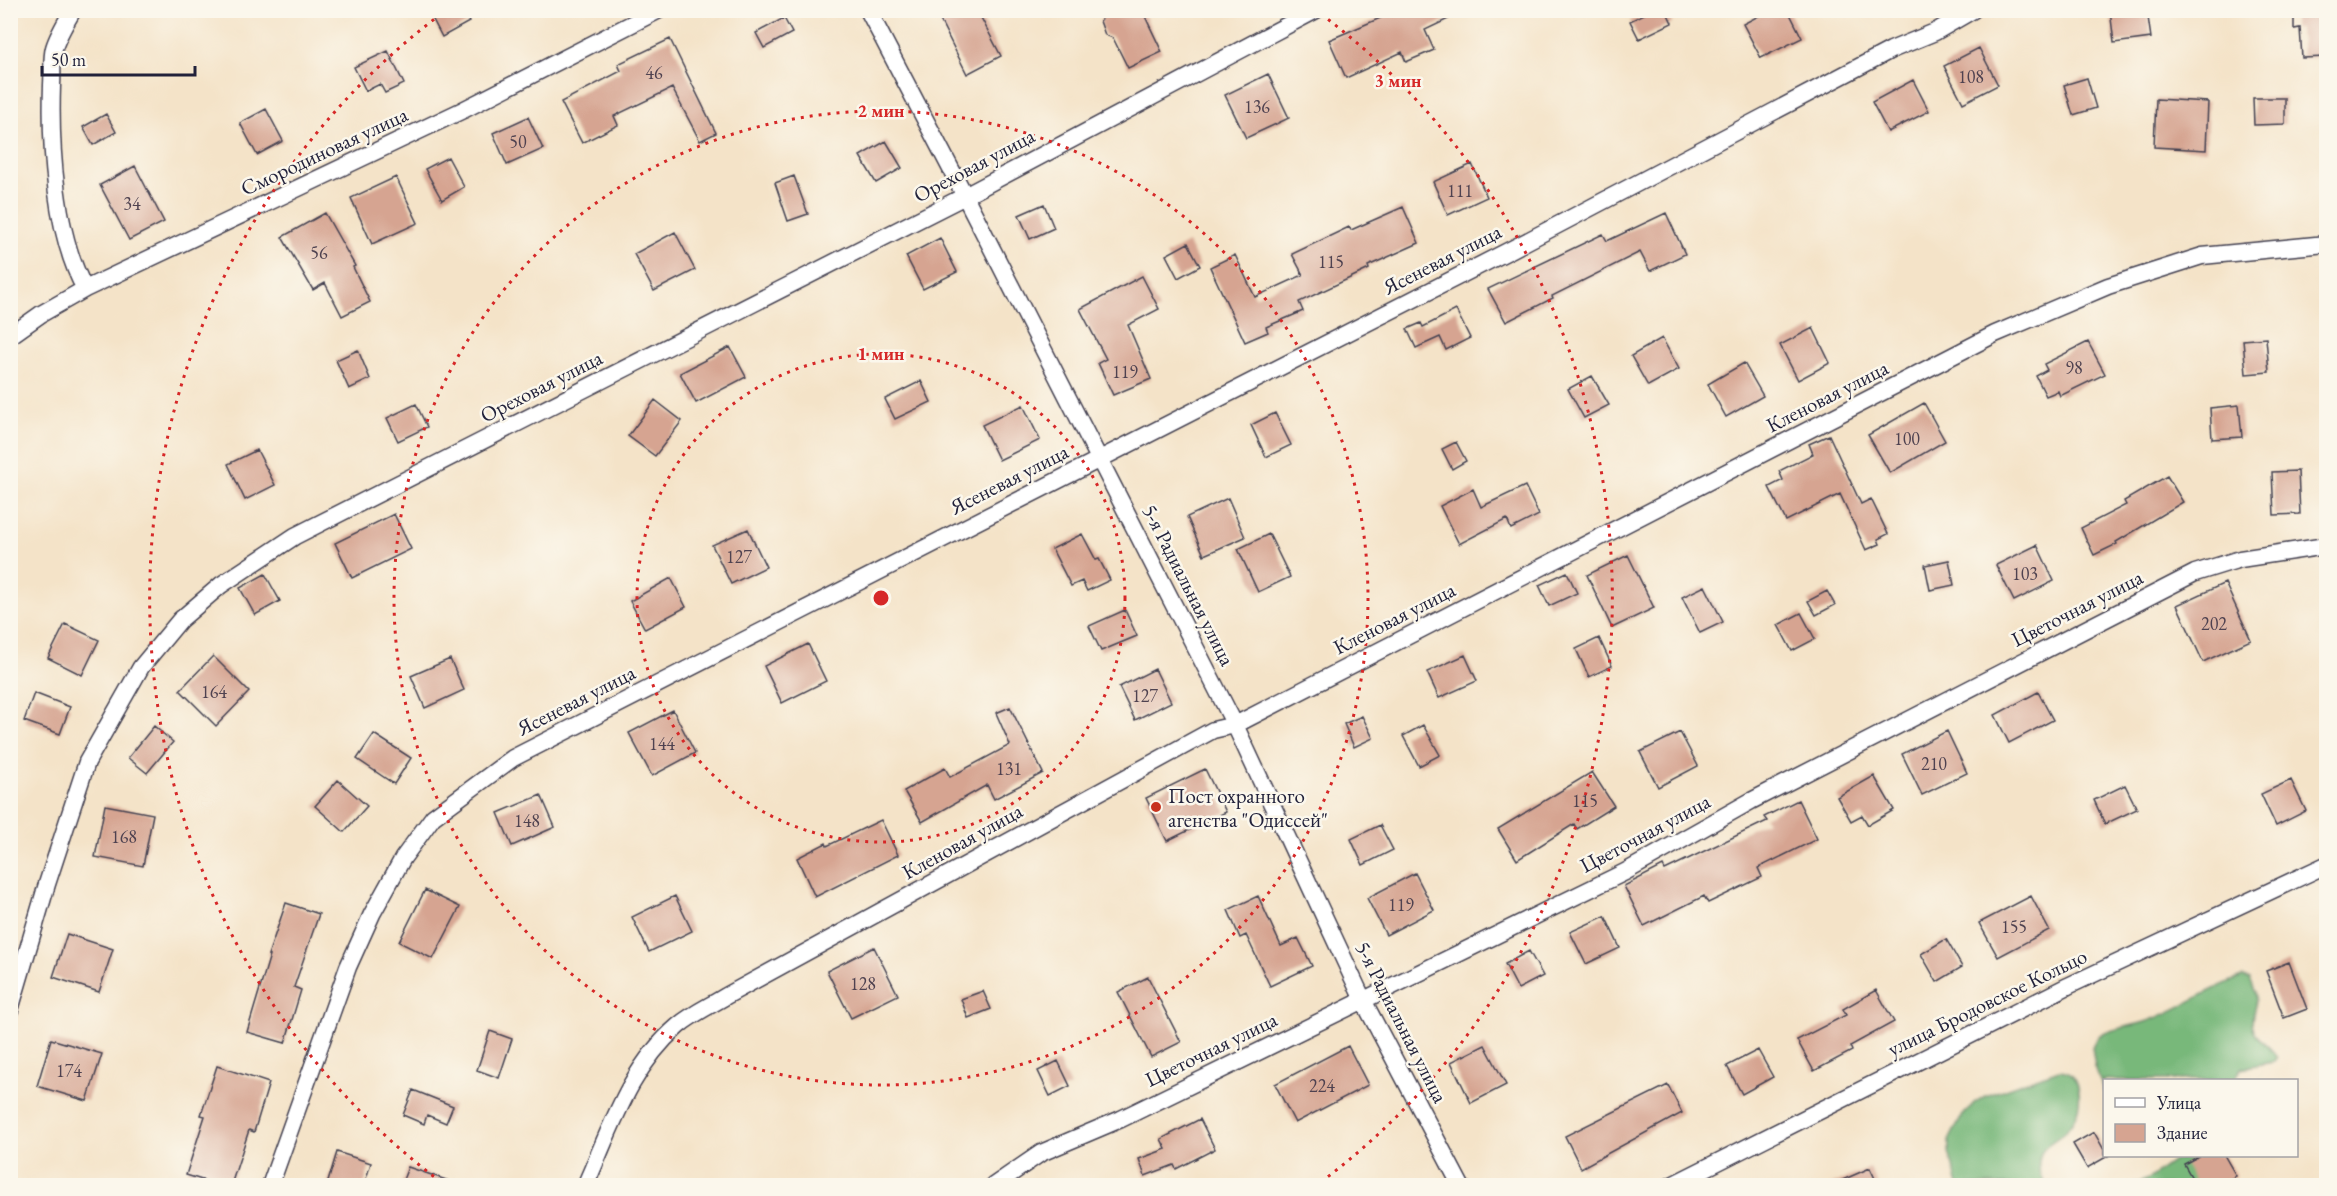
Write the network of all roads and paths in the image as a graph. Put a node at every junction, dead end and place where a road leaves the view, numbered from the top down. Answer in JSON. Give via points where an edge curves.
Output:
{"nodes":[{"id":1,"x":73,"y":10,"type":"edge"},
{"id":2,"x":659,"y":10,"type":"edge"},
{"id":3,"x":868,"y":10,"type":"edge"},
{"id":4,"x":1316,"y":10,"type":"edge"},
{"id":5,"x":1973,"y":10,"type":"edge"},
{"id":6,"x":965,"y":196,"type":"junction"},
{"id":7,"x":2326,"y":244,"type":"edge"},
{"id":8,"x":85,"y":289,"type":"junction"},
{"id":9,"x":10,"y":336,"type":"edge"},
{"id":10,"x":1099,"y":458,"type":"junction"},
{"id":11,"x":2326,"y":546,"type":"edge"},
{"id":12,"x":1235,"y":725,"type":"junction"},
{"id":13,"x":2326,"y":864,"type":"edge"},
{"id":14,"x":1363,"y":999,"type":"junction"},
{"id":15,"x":10,"y":1010,"type":"edge"},
{"id":16,"x":270,"y":1185,"type":"edge"},
{"id":17,"x":585,"y":1185,"type":"edge"},
{"id":18,"x":993,"y":1185,"type":"edge"},
{"id":19,"x":1461,"y":1185,"type":"edge"},
{"id":20,"x":1670,"y":1185,"type":"edge"}],
"edges":[{"from":1,"to":8,"type":"street","via":[[53,50],[53,130],[65,239]]},
{"from":2,"to":8,"type":"street","name":"Смородиновая улица","via":[[463,110]]},
{"from":3,"to":6,"type":"street","name":"5-я Радиальная улица"},
{"from":4,"to":6,"type":"street","name":"Ореховая улица"},
{"from":5,"to":10,"type":"street","name":"Ясеневая улица","via":[[1935,33],[1892,50],[1645,181]]},
{"from":6,"to":10,"type":"street","name":"5-я Радиальная улица"},
{"from":6,"to":15,"type":"street","name":"Ореховая улица","via":[[296,536],[221,585],[189,613],[141,667],[87,762]]},
{"from":7,"to":12,"type":"street","name":"Кленовая улица","via":[[2202,256],[2108,286],[1995,334]]},
{"from":8,"to":9,"type":"street","name":"Смородиновая улица"},
{"from":10,"to":12,"type":"street","name":"5-я Радиальная улица"},
{"from":10,"to":16,"type":"street","name":"Ясеневая улица","via":[[513,758],[433,817],[403,858],[348,966]]},
{"from":11,"to":14,"type":"street","name":"Цветочная улица","via":[[2240,559],[2195,573],[1751,801],[1625,872]]},
{"from":12,"to":14,"type":"street","name":"5-я Радиальная улица"},
{"from":12,"to":17,"type":"street","name":"Кленовая улица","via":[[1213,730],[679,1025],[646,1059],[629,1086]]},
{"from":13,"to":20,"type":"street","name":"улица Бродовское Кольцо","via":[[2068,986]]},
{"from":14,"to":18,"type":"street","name":"Цветочная улица","via":[[1121,1119],[1041,1153]]},
{"from":14,"to":19,"type":"street","name":"5-я Радиальная улица"}]}
